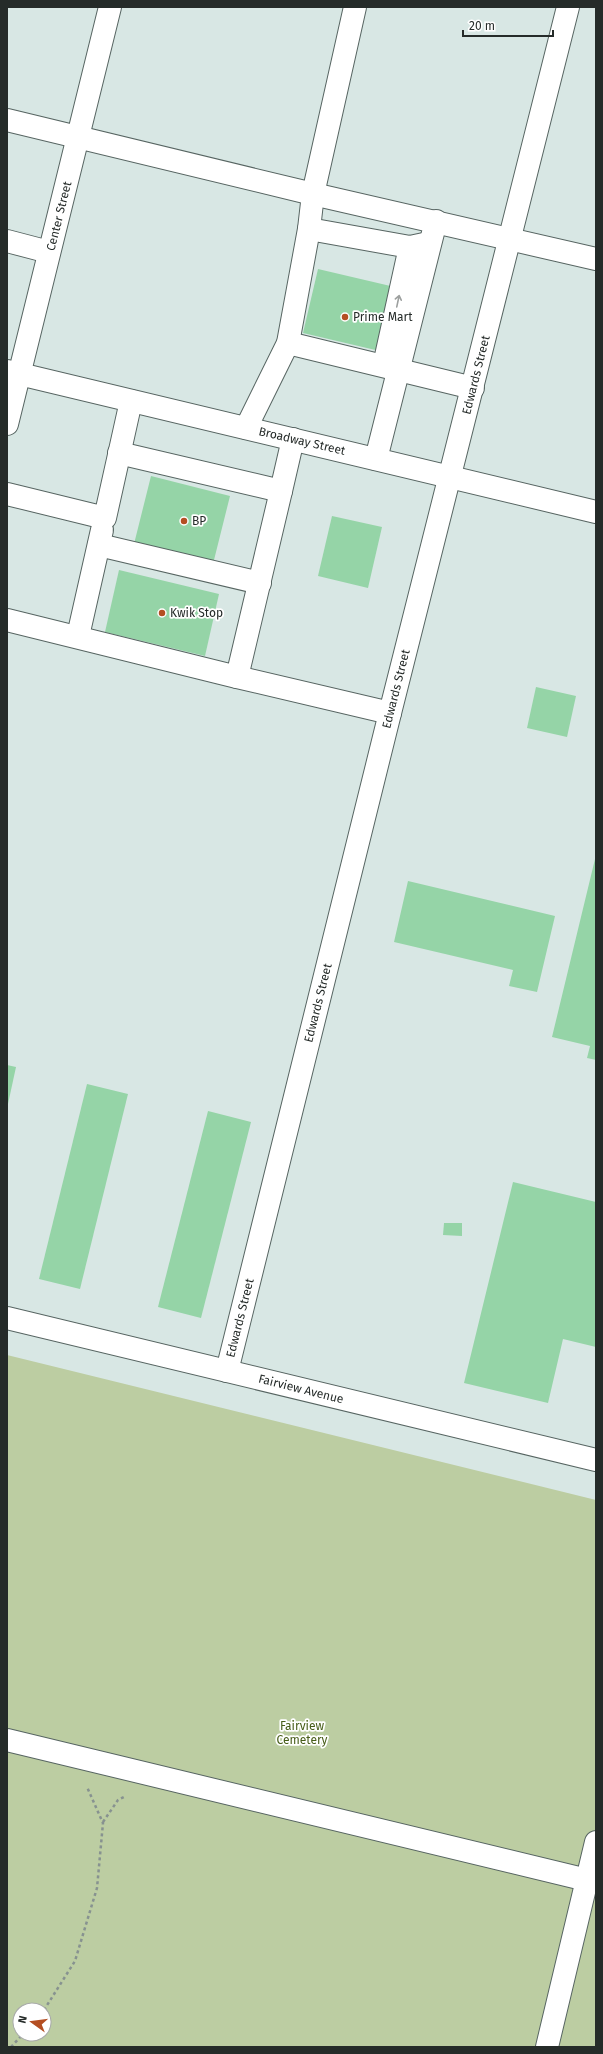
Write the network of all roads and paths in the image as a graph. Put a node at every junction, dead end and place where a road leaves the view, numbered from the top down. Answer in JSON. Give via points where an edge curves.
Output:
{"nodes":[{"id":1,"x":110,"y":7,"type":"edge"},
{"id":2,"x":355,"y":7,"type":"edge"},
{"id":3,"x":568,"y":7,"type":"edge"},
{"id":4,"x":7,"y":120,"type":"edge"},
{"id":5,"x":78,"y":137,"type":"junction"},
{"id":6,"x":313,"y":194,"type":"junction"},
{"id":7,"x":436,"y":221,"type":"junction"},
{"id":8,"x":309,"y":229,"type":"junction"},
{"id":9,"x":510,"y":239,"type":"junction"},
{"id":10,"x":7,"y":241,"type":"edge"},
{"id":11,"x":419,"y":245,"type":"junction"},
{"id":12,"x":49,"y":252,"type":"junction"},
{"id":13,"x":596,"y":259,"type":"edge"},
{"id":14,"x":288,"y":343,"type":"junction"},
{"id":15,"x":391,"y":368,"type":"junction"},
{"id":16,"x":13,"y":373,"type":"edge"},
{"id":17,"x":473,"y":388,"type":"junction"},
{"id":18,"x":131,"y":401,"type":"junction"},
{"id":19,"x":7,"y":424,"type":"edge"},
{"id":20,"x":246,"y":428,"type":"junction"},
{"id":21,"x":292,"y":439,"type":"junction"},
{"id":22,"x":119,"y":454,"type":"junction"},
{"id":23,"x":376,"y":459,"type":"junction"},
{"id":24,"x":450,"y":477,"type":"junction"},
{"id":25,"x":281,"y":491,"type":"junction"},
{"id":26,"x":7,"y":494,"type":"edge"},
{"id":27,"x":596,"y":512,"type":"edge"},
{"id":28,"x":105,"y":518,"type":"junction"},
{"id":29,"x":99,"y":545,"type":"junction"},
{"id":30,"x":260,"y":583,"type":"junction"},
{"id":31,"x":7,"y":620,"type":"edge"},
{"id":32,"x":78,"y":636,"type":"junction"},
{"id":33,"x":237,"y":677,"type":"junction"},
{"id":34,"x":390,"y":713,"type":"junction"},
{"id":35,"x":7,"y":1318,"type":"edge"},
{"id":36,"x":227,"y":1371,"type":"junction"},
{"id":37,"x":596,"y":1460,"type":"edge"},
{"id":38,"x":7,"y":1740,"type":"edge"},
{"id":39,"x":55,"y":1752,"type":"junction"},
{"id":40,"x":596,"y":1842,"type":"edge"},
{"id":41,"x":587,"y":1880,"type":"junction"},
{"id":42,"x":49,"y":2002,"type":"edge"},
{"id":43,"x":547,"y":2047,"type":"edge"}],
"edges":[{"from":1,"to":5,"type":"street","name":"Center Street"},
{"from":2,"to":6,"type":"street"},
{"from":3,"to":9,"type":"street","name":"Edwards Street"},
{"from":4,"to":5,"type":"street"},
{"from":5,"to":6,"type":"street"},
{"from":5,"to":12,"type":"street","name":"Center Street"},
{"from":6,"to":7,"type":"street"},
{"from":6,"to":8,"type":"street"},
{"from":7,"to":9,"type":"street"},
{"from":7,"to":11,"type":"street"},
{"from":8,"to":11,"type":"street"},
{"from":8,"to":14,"type":"street"},
{"from":9,"to":13,"type":"street"},
{"from":9,"to":17,"type":"street","name":"Edwards Street"},
{"from":10,"to":12,"type":"street"},
{"from":11,"to":15,"type":"street"},
{"from":12,"to":16,"type":"street","name":"Center Street"},
{"from":14,"to":15,"type":"street"},
{"from":14,"to":20,"type":"street"},
{"from":15,"to":17,"type":"street"},
{"from":15,"to":23,"type":"street"},
{"from":16,"to":18,"type":"street","name":"Broadway Street"},
{"from":16,"to":19,"type":"street","name":"Center Street"},
{"from":17,"to":24,"type":"street","name":"Edwards Street"},
{"from":18,"to":20,"type":"street","name":"Broadway Street"},
{"from":18,"to":22,"type":"street"},
{"from":20,"to":21,"type":"street","name":"Broadway Street"},
{"from":21,"to":23,"type":"street","name":"Broadway Street"},
{"from":21,"to":25,"type":"street"},
{"from":22,"to":25,"type":"street"},
{"from":22,"to":28,"type":"street"},
{"from":23,"to":24,"type":"street","name":"Broadway Street"},
{"from":24,"to":27,"type":"street","name":"Broadway Street"},
{"from":24,"to":34,"type":"street","name":"Edwards Street"},
{"from":25,"to":30,"type":"street"},
{"from":26,"to":28,"type":"street"},
{"from":28,"to":29,"type":"street"},
{"from":29,"to":30,"type":"street"},
{"from":29,"to":32,"type":"street"},
{"from":30,"to":33,"type":"street"},
{"from":31,"to":32,"type":"street"},
{"from":32,"to":33,"type":"street"},
{"from":33,"to":34,"type":"street"},
{"from":34,"to":36,"type":"street","name":"Edwards Street"},
{"from":35,"to":36,"type":"street","name":"Fairview Avenue"},
{"from":36,"to":37,"type":"street","name":"Fairview Avenue"},
{"from":38,"to":39,"type":"street"},
{"from":39,"to":41,"type":"street"},
{"from":39,"to":42,"type":"path","via":[[80,1772],[103,1823],[97,1888],[76,1961]]},
{"from":40,"to":41,"type":"street"},
{"from":41,"to":43,"type":"street"}]}
